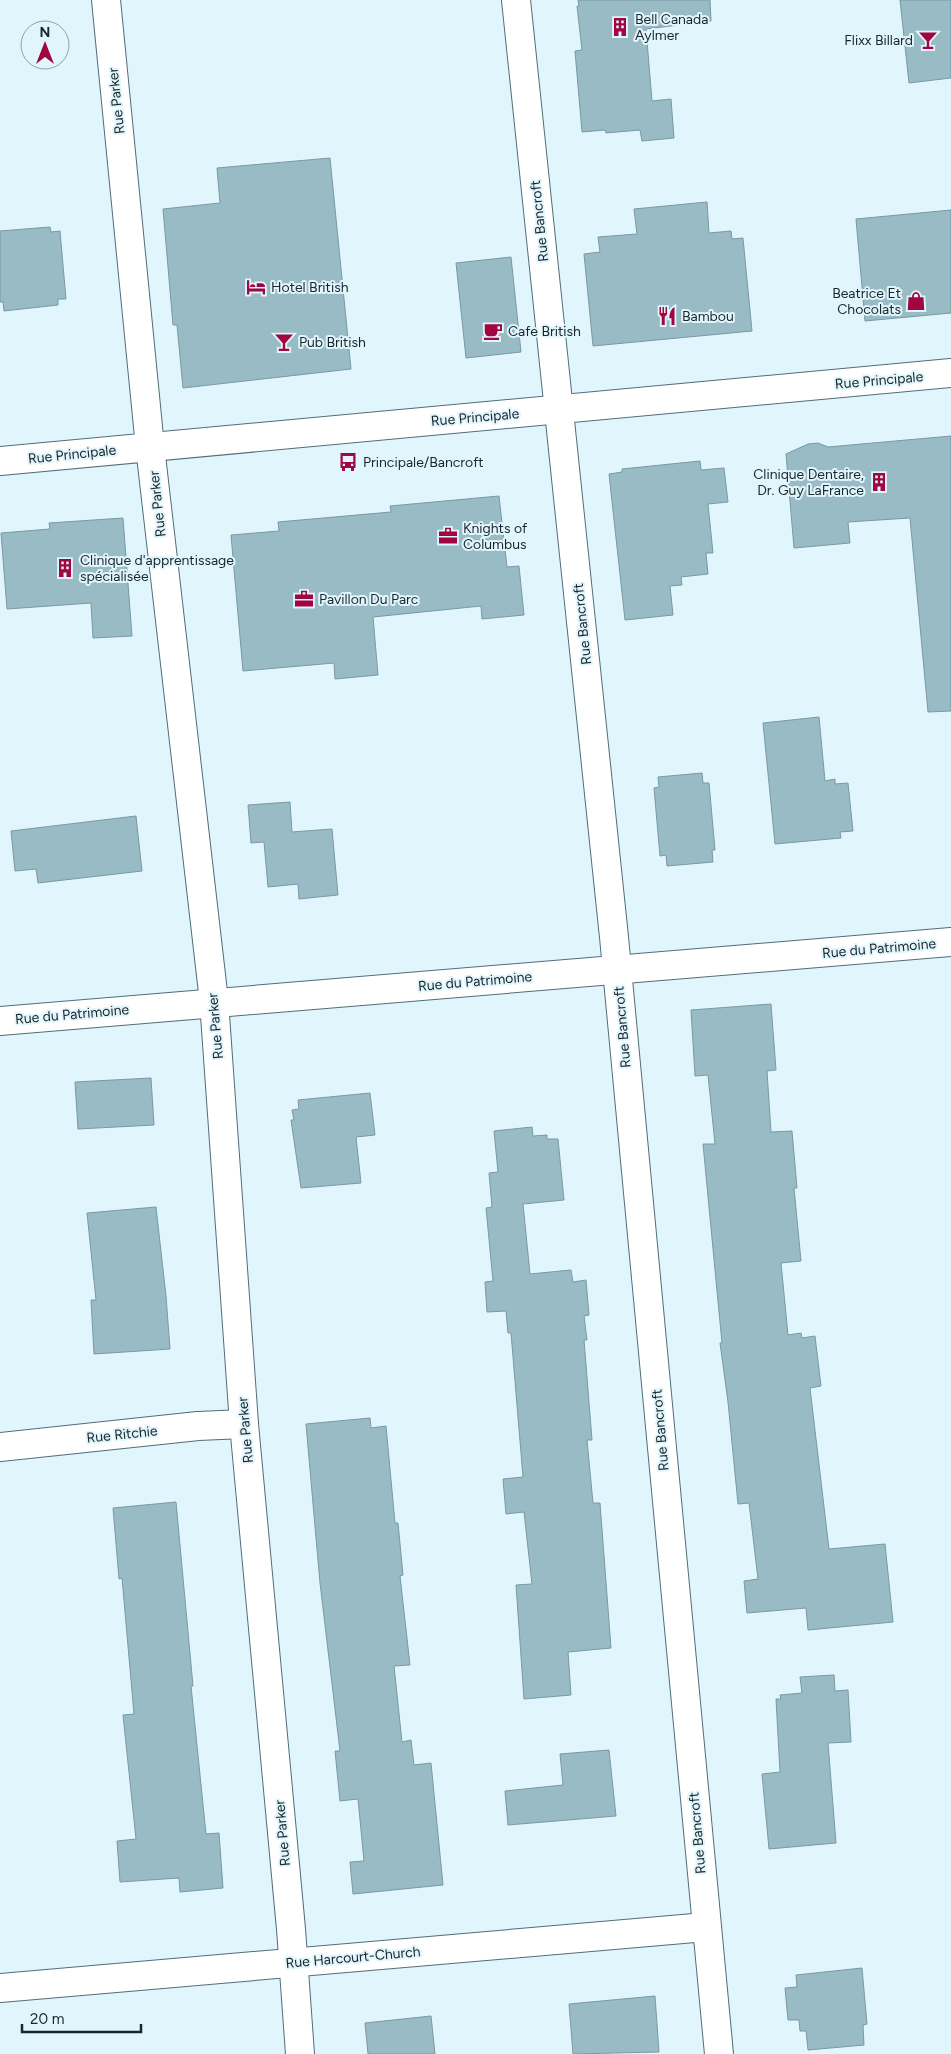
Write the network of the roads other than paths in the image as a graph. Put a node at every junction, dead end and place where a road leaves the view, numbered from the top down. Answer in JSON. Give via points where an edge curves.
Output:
{"nodes":[{"id":1,"x":106,"y":0,"type":"edge"},
{"id":2,"x":516,"y":0,"type":"edge"},
{"id":3,"x":951,"y":373,"type":"edge"},
{"id":4,"x":559,"y":410,"type":"junction"},
{"id":5,"x":150,"y":447,"type":"junction"},
{"id":6,"x":0,"y":461,"type":"edge"},
{"id":7,"x":951,"y":942,"type":"edge"},
{"id":8,"x":617,"y":969,"type":"junction"},
{"id":9,"x":214,"y":1001,"type":"junction"},
{"id":10,"x":0,"y":1021,"type":"edge"},
{"id":11,"x":244,"y":1424,"type":"junction"},
{"id":12,"x":0,"y":1447,"type":"edge"},
{"id":13,"x":706,"y":1927,"type":"junction"},
{"id":14,"x":292,"y":1962,"type":"junction"},
{"id":15,"x":0,"y":1988,"type":"edge"},
{"id":16,"x":300,"y":2054,"type":"edge"},
{"id":17,"x":719,"y":2054,"type":"edge"}],
"edges":[{"from":1,"to":5,"type":"street","name":"Rue Parker"},
{"from":2,"to":4,"type":"street","name":"Rue Bancroft"},
{"from":3,"to":4,"type":"street","name":"Rue Principale"},
{"from":4,"to":5,"type":"street","name":"Rue Principale"},
{"from":4,"to":8,"type":"street","name":"Rue Bancroft"},
{"from":5,"to":6,"type":"street","name":"Rue Principale"},
{"from":5,"to":9,"type":"street","name":"Rue Parker"},
{"from":7,"to":8,"type":"street","name":"Rue du Patrimoine"},
{"from":8,"to":9,"type":"street","name":"Rue du Patrimoine"},
{"from":8,"to":13,"type":"street","name":"Rue Bancroft"},
{"from":9,"to":10,"type":"street","name":"Rue du Patrimoine"},
{"from":9,"to":11,"type":"street","name":"Rue Parker"},
{"from":11,"to":12,"type":"street","name":"Rue Ritchie"},
{"from":11,"to":14,"type":"street","name":"Rue Parker"},
{"from":13,"to":14,"type":"street","name":"Rue Harcourt-Church"},
{"from":13,"to":17,"type":"street","name":"Rue Bancroft"},
{"from":14,"to":15,"type":"street","name":"Rue Harcourt-Church"},
{"from":14,"to":16,"type":"street","name":"Rue Parker"}]}
